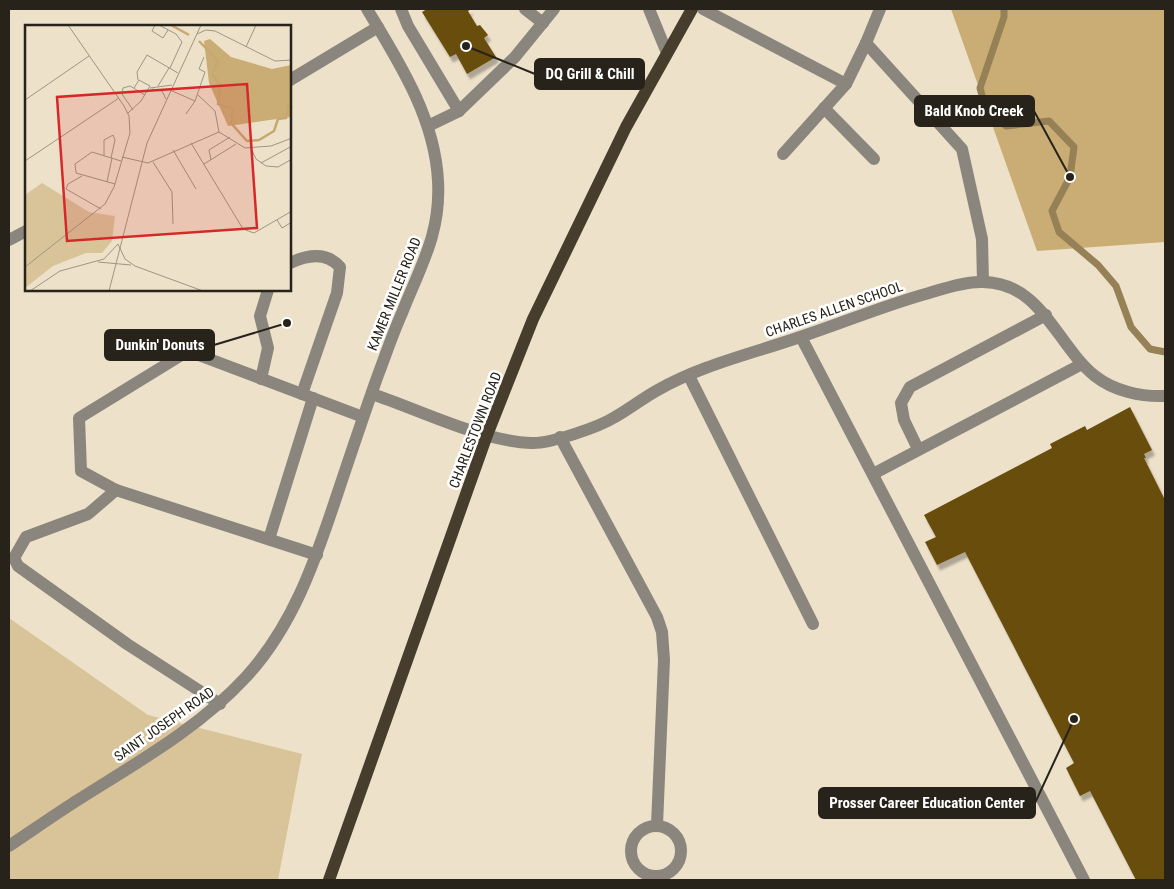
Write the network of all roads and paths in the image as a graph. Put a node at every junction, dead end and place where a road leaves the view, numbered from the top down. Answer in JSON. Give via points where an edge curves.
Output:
{"nodes":[{"id":1,"x":367,"y":9,"type":"edge"},
{"id":2,"x":401,"y":9,"type":"edge"},
{"id":3,"x":525,"y":9,"type":"edge"},
{"id":4,"x":554,"y":9,"type":"edge"},
{"id":5,"x":649,"y":9,"type":"edge"},
{"id":6,"x":692,"y":9,"type":"edge"},
{"id":7,"x":703,"y":9,"type":"edge"},
{"id":8,"x":880,"y":9,"type":"edge"},
{"id":9,"x":543,"y":23,"type":"junction"},
{"id":10,"x":378,"y":27,"type":"junction"},
{"id":11,"x":866,"y":43,"type":"junction"},
{"id":12,"x":667,"y":53,"type":"junction"},
{"id":13,"x":291,"y":79,"type":"edge"},
{"id":14,"x":846,"y":84,"type":"junction"},
{"id":15,"x":824,"y":108,"type":"junction"},
{"id":16,"x":459,"y":111,"type":"junction"},
{"id":17,"x":428,"y":126,"type":"junction"},
{"id":18,"x":783,"y":154,"type":"dead end"},
{"id":19,"x":874,"y":159,"type":"dead end"},
{"id":20,"x":25,"y":232,"type":"edge"},
{"id":21,"x":9,"y":240,"type":"edge"},
{"id":22,"x":291,"y":263,"type":"edge"},
{"id":23,"x":983,"y":282,"type":"junction"},
{"id":24,"x":268,"y":291,"type":"edge"},
{"id":25,"x":1046,"y":315,"type":"junction"},
{"id":26,"x":800,"y":337,"type":"junction"},
{"id":27,"x":1082,"y":364,"type":"junction"},
{"id":28,"x":689,"y":376,"type":"junction"},
{"id":29,"x":261,"y":379,"type":"junction"},
{"id":30,"x":372,"y":394,"type":"junction"},
{"id":31,"x":307,"y":396,"type":"junction"},
{"id":32,"x":1165,"y":396,"type":"edge"},
{"id":33,"x":363,"y":417,"type":"junction"},
{"id":34,"x":487,"y":435,"type":"junction"},
{"id":35,"x":560,"y":437,"type":"junction"},
{"id":36,"x":918,"y":449,"type":"junction"},
{"id":37,"x":873,"y":474,"type":"junction"},
{"id":38,"x":116,"y":490,"type":"junction"},
{"id":39,"x":269,"y":539,"type":"junction"},
{"id":40,"x":317,"y":555,"type":"junction"},
{"id":41,"x":813,"y":624,"type":"dead end"},
{"id":42,"x":220,"y":704,"type":"junction"},
{"id":43,"x":657,"y":825,"type":"junction"},
{"id":44,"x":9,"y":846,"type":"edge"},
{"id":45,"x":1082,"y":878,"type":"edge"},
{"id":46,"x":329,"y":880,"type":"edge"}],
"edges":[{"from":1,"to":10,"type":"street","name":"KAMER MILLER ROAD"},
{"from":2,"to":16,"type":"street"},
{"from":3,"to":9,"type":"street"},
{"from":4,"to":9,"type":"street"},
{"from":5,"to":12,"type":"street"},
{"from":6,"to":12,"type":"main road","name":"CHARLESTOWN ROAD"},
{"from":7,"to":14,"type":"street"},
{"from":8,"to":11,"type":"street"},
{"from":9,"to":16,"type":"street","via":[[515,57]]},
{"from":10,"to":13,"type":"street"},
{"from":10,"to":17,"type":"street","name":"KAMER MILLER ROAD"},
{"from":11,"to":14,"type":"street"},
{"from":11,"to":23,"type":"street","via":[[962,149],[982,238]]},
{"from":12,"to":34,"type":"main road","name":"CHARLESTOWN ROAD","via":[[601,177],[533,319]]},
{"from":14,"to":15,"type":"street"},
{"from":15,"to":18,"type":"street"},
{"from":15,"to":19,"type":"street"},
{"from":16,"to":17,"type":"street"},
{"from":17,"to":30,"type":"street","name":"KAMER MILLER ROAD","via":[[435,147],[439,184],[430,251],[402,312]]},
{"from":20,"to":21,"type":"street"},
{"from":22,"to":31,"type":"street","via":[[303,257],[327,257],[340,267],[337,293]]},
{"from":23,"to":25,"type":"street","name":"CHARLES ALLEN SCHOOL","via":[[1016,290],[1032,300]]},
{"from":23,"to":26,"type":"street","name":"CHARLES ALLEN SCHOOL","via":[[963,283],[895,302]]},
{"from":24,"to":29,"type":"street","via":[[260,316],[268,348]]},
{"from":25,"to":27,"type":"street","name":"CHARLES ALLEN SCHOOL"},
{"from":25,"to":36,"type":"street","via":[[910,387],[901,404],[904,420]]},
{"from":26,"to":28,"type":"street","name":"CHARLES ALLEN SCHOOL","via":[[716,363]]},
{"from":26,"to":37,"type":"street"},
{"from":27,"to":32,"type":"street","name":"CHARLES ALLEN SCHOOL","via":[[1112,386],[1132,393]]},
{"from":27,"to":36,"type":"street"},
{"from":28,"to":35,"type":"street","name":"CHARLES ALLEN SCHOOL","via":[[656,391],[614,418]]},
{"from":28,"to":41,"type":"street"},
{"from":29,"to":31,"type":"street"},
{"from":29,"to":38,"type":"street","via":[[188,352],[78,418],[81,471]]},
{"from":30,"to":33,"type":"street","name":"SAINT JOSEPH ROAD"},
{"from":30,"to":34,"type":"street"},
{"from":31,"to":33,"type":"street"},
{"from":31,"to":39,"type":"street"},
{"from":33,"to":40,"type":"street","name":"SAINT JOSEPH ROAD"},
{"from":34,"to":35,"type":"street","name":"CHARLES ALLEN SCHOOL","via":[[533,443]]},
{"from":34,"to":46,"type":"main road","name":"CHARLESTOWN ROAD"},
{"from":35,"to":43,"type":"street","via":[[657,617],[662,632],[664,660]]},
{"from":36,"to":37,"type":"street"},
{"from":37,"to":45,"type":"street"},
{"from":38,"to":39,"type":"street"},
{"from":38,"to":42,"type":"street","via":[[88,514],[26,537],[14,558],[18,566],[119,639]]},
{"from":39,"to":40,"type":"street"},
{"from":40,"to":42,"type":"street","name":"SAINT JOSEPH ROAD","via":[[291,612],[271,644],[248,675]]},
{"from":42,"to":44,"type":"street","name":"SAINT JOSEPH ROAD","via":[[180,734]]},
{"from":43,"to":43,"type":"street","via":[[639,832],[631,848],[635,864],[648,875],[657,876],[673,870],[681,855],[678,838]]}]}
